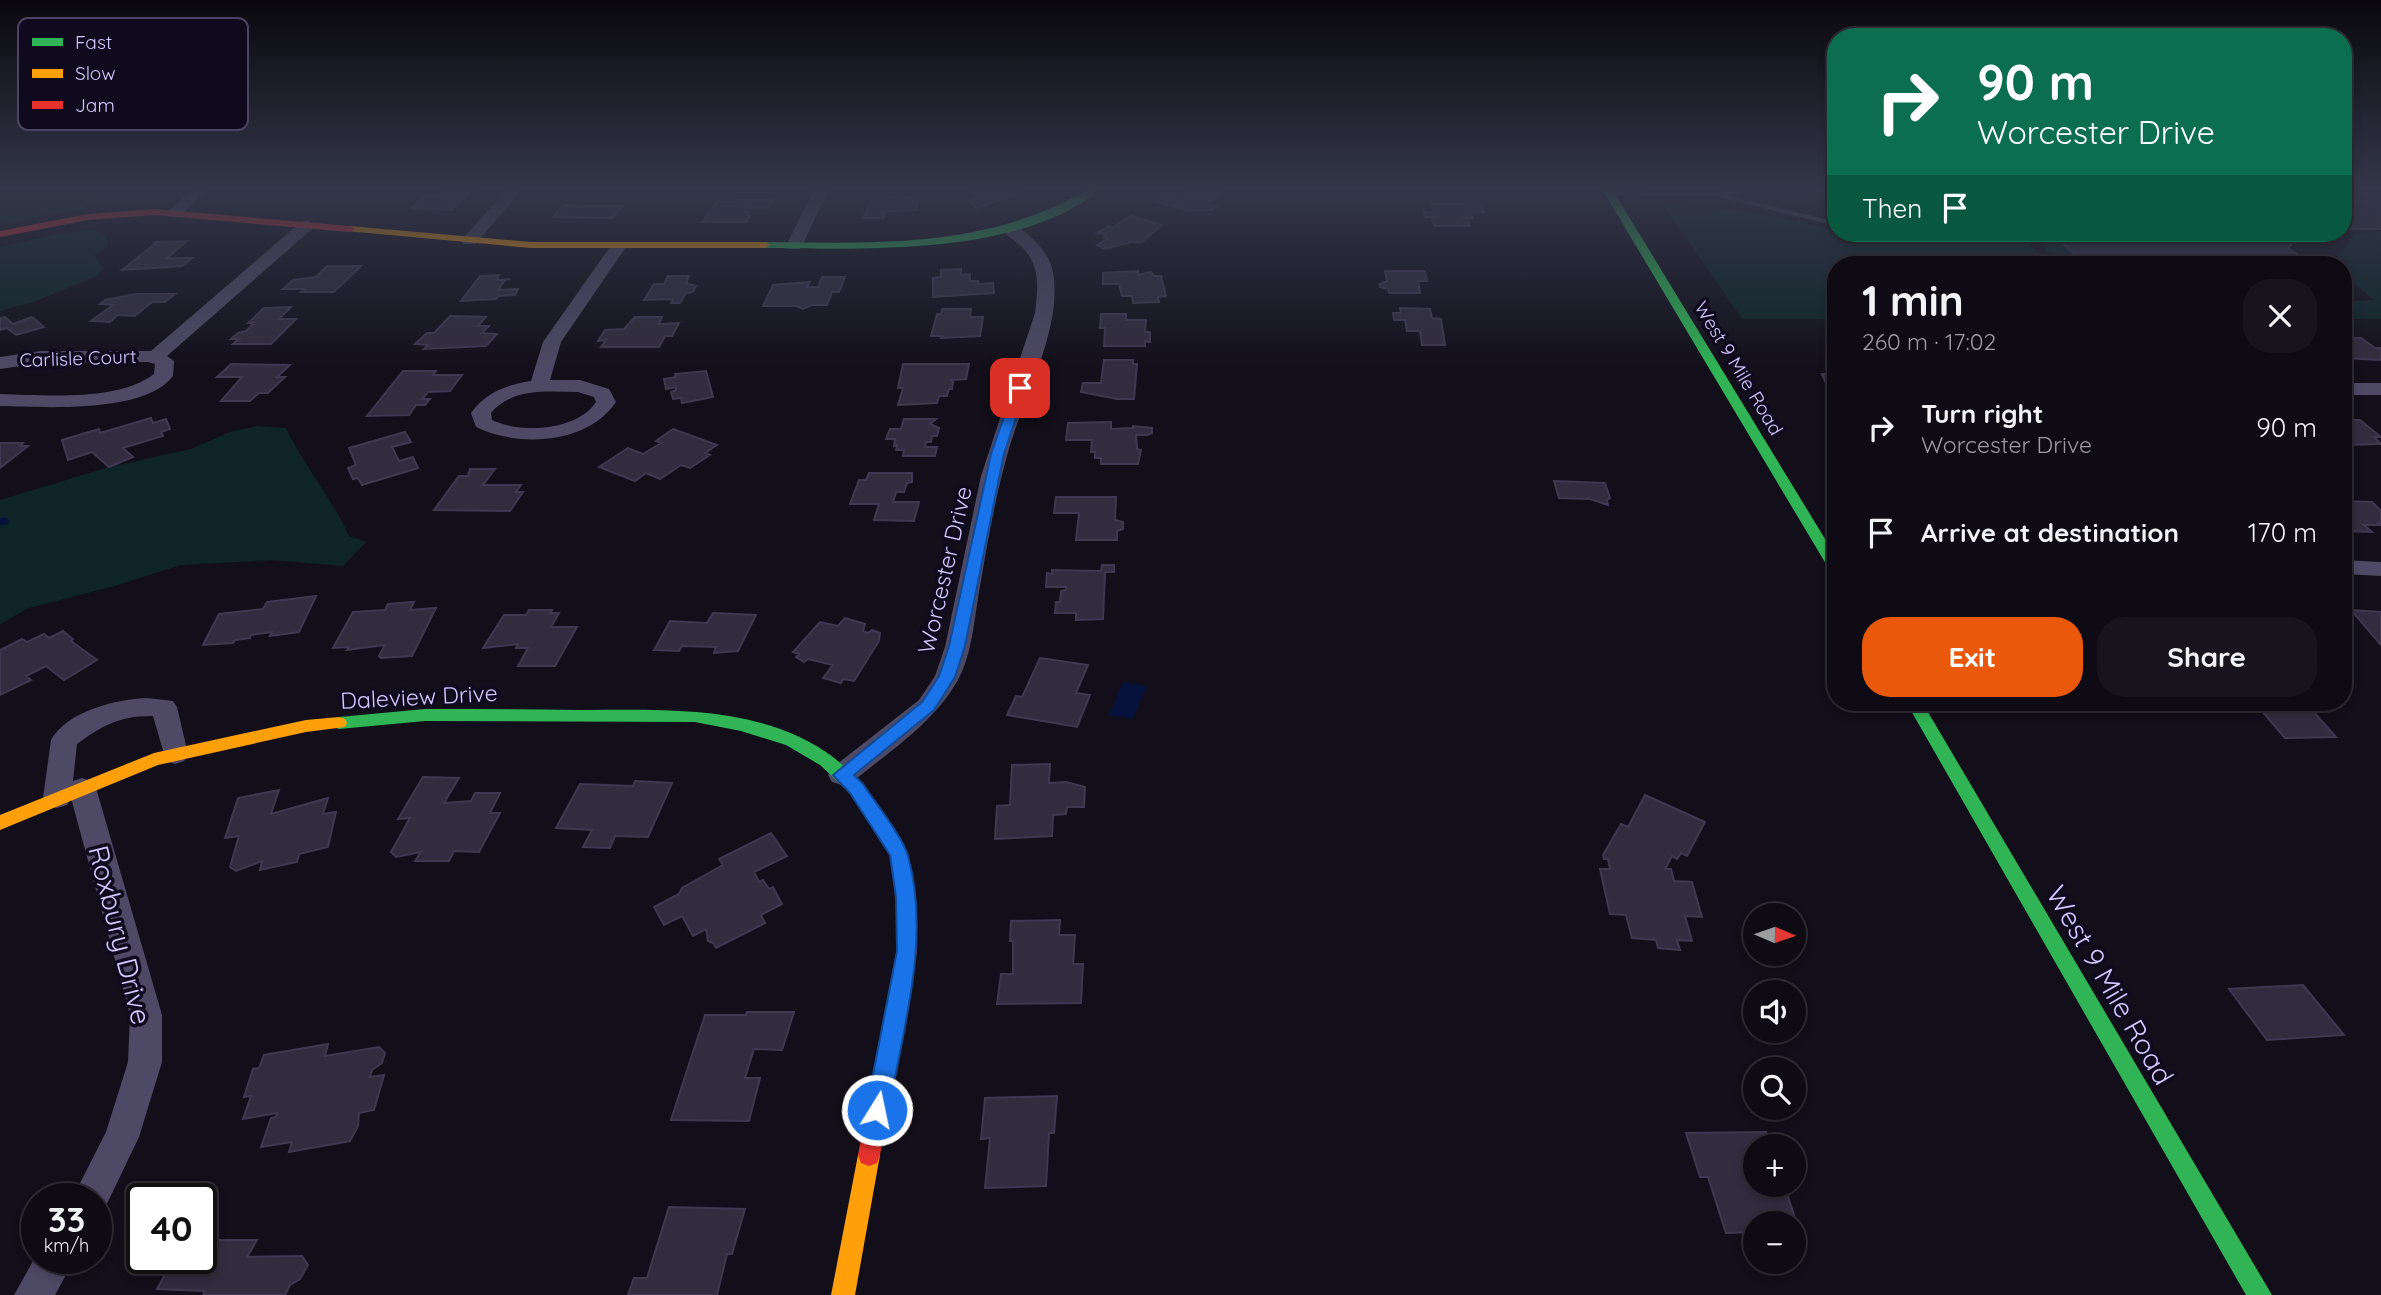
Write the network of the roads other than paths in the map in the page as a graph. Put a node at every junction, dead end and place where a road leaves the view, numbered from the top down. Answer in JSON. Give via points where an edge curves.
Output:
{"nodes":[{"id":1,"x":279,"y":249,"type":"edge"},
{"id":2,"x":616,"y":249,"type":"edge"},
{"id":3,"x":1032,"y":249,"type":"edge"},
{"id":4,"x":1643,"y":249,"type":"edge"},
{"id":5,"x":156,"y":357,"type":"junction"},
{"id":6,"x":0,"y":363,"type":"edge"},
{"id":7,"x":539,"y":386,"type":"junction"},
{"id":8,"x":2352,"y":388,"type":"edge"},
{"id":9,"x":2381,"y":388,"type":"edge"},
{"id":10,"x":0,"y":400,"type":"edge"},
{"id":11,"x":1812,"y":530,"type":"junction"},
{"id":12,"x":1827,"y":532,"type":"edge"},
{"id":13,"x":1827,"y":554,"type":"edge"},
{"id":14,"x":2352,"y":567,"type":"edge"},
{"id":15,"x":2381,"y":569,"type":"edge"},
{"id":16,"x":1919,"y":711,"type":"edge"},
{"id":17,"x":175,"y":754,"type":"junction"},
{"id":18,"x":842,"y":775,"type":"junction"},
{"id":19,"x":69,"y":793,"type":"junction"},
{"id":20,"x":0,"y":823,"type":"edge"},
{"id":21,"x":98,"y":1183,"type":"edge"},
{"id":22,"x":47,"y":1274,"type":"edge"},
{"id":23,"x":33,"y":1295,"type":"edge"},
{"id":24,"x":844,"y":1295,"type":"edge"},
{"id":25,"x":2260,"y":1295,"type":"edge"}],
"edges":[{"from":1,"to":5,"type":"street","name":"Carlisle Court"},
{"from":2,"to":7,"type":"street","via":[[552,342]]},
{"from":3,"to":18,"type":"street","name":"Worcester Drive","via":[[1046,279],[1043,307],[998,454],[947,677],[928,706]]},
{"from":4,"to":11,"type":"street","name":"West 9 Mile Road"},
{"from":5,"to":6,"type":"street","name":"Carlisle Court","via":[[41,357]]},
{"from":5,"to":10,"type":"street","name":"Carlisle Court","via":[[167,366],[162,377],[124,396]]},
{"from":7,"to":7,"type":"street","via":[[492,400],[481,413],[483,423],[502,431],[555,431],[584,423],[605,406],[604,395],[587,387]]},
{"from":8,"to":9,"type":"street"},
{"from":11,"to":12,"type":"street"},
{"from":11,"to":13,"type":"street","name":"West 9 Mile Road"},
{"from":14,"to":15,"type":"street"},
{"from":16,"to":25,"type":"street","name":"West 9 Mile Road"},
{"from":17,"to":18,"type":"street","name":"Daleview Drive","via":[[306,726],[425,715],[695,716],[792,741]]},
{"from":17,"to":19,"type":"street","name":"Daleview Drive"},
{"from":17,"to":19,"type":"street","via":[[164,707],[128,706],[92,719],[64,740]]},
{"from":18,"to":24,"type":"street","via":[[856,788],[899,854],[907,951]]},
{"from":19,"to":20,"type":"street","name":"Daleview Drive"},
{"from":19,"to":21,"type":"street","name":"Roxbury Drive","via":[[146,1016],[145,1062],[122,1137]]},
{"from":22,"to":23,"type":"street"}]}
